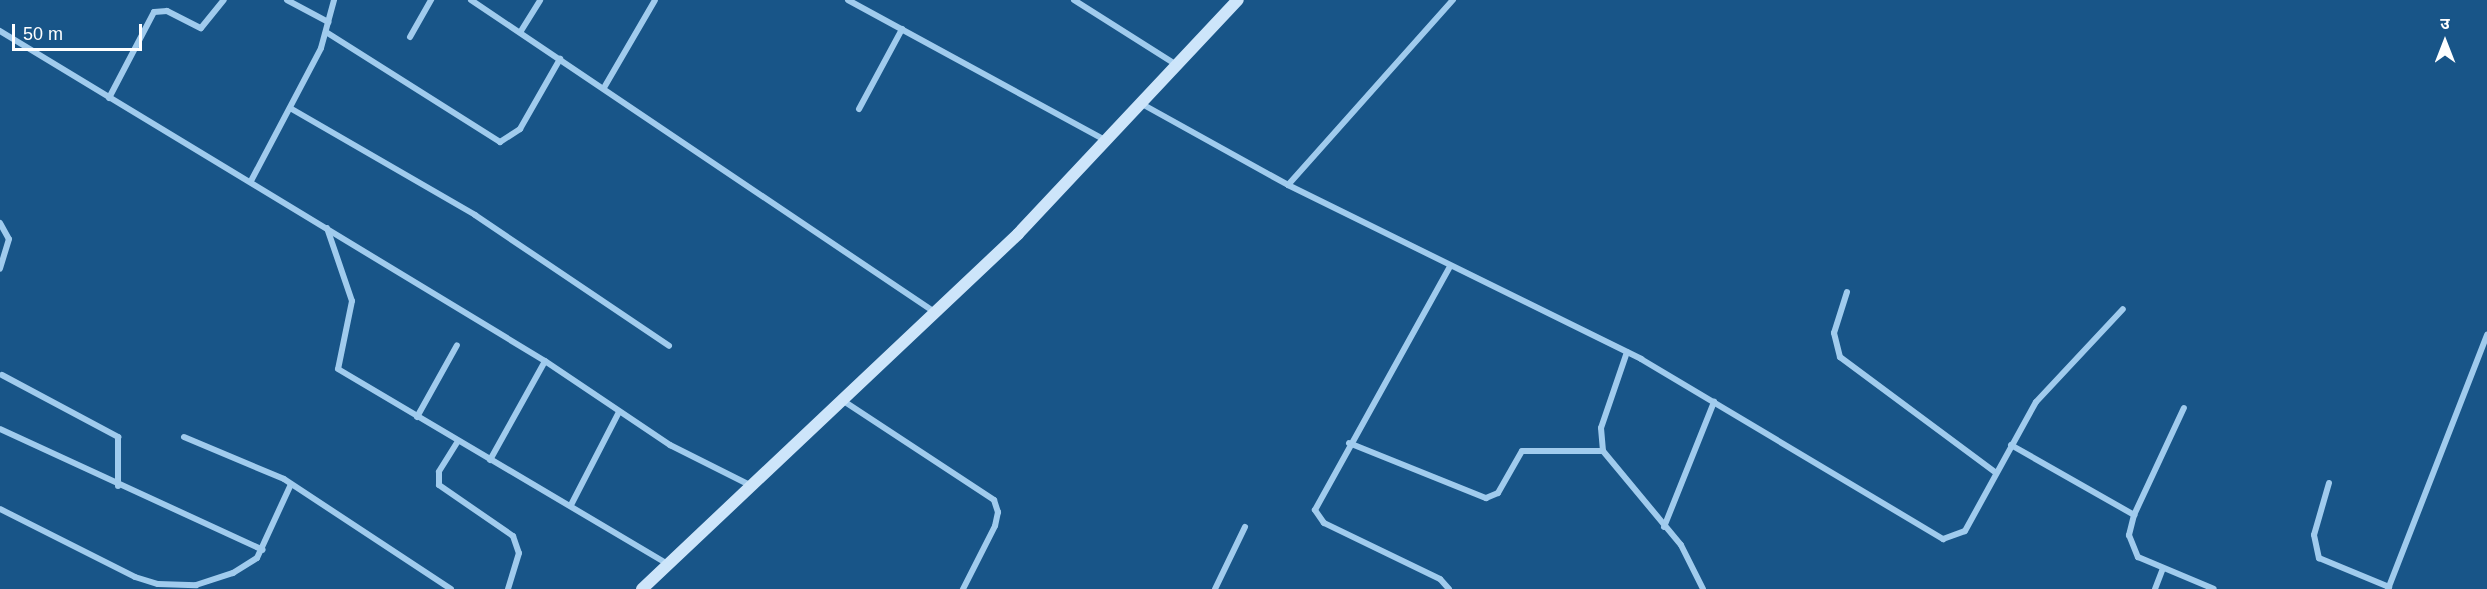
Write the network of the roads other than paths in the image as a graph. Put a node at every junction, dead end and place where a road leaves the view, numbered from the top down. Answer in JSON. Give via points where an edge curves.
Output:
{"nodes":[{"id":1,"x":224,"y":0,"type":"edge"},
{"id":2,"x":287,"y":0,"type":"edge"},
{"id":3,"x":334,"y":0,"type":"edge"},
{"id":4,"x":431,"y":0,"type":"edge"},
{"id":5,"x":471,"y":0,"type":"edge"},
{"id":6,"x":540,"y":0,"type":"edge"},
{"id":7,"x":655,"y":0,"type":"edge"},
{"id":8,"x":848,"y":0,"type":"edge"},
{"id":9,"x":1074,"y":0,"type":"edge"},
{"id":10,"x":1238,"y":0,"type":"edge"},
{"id":11,"x":1453,"y":0,"type":"edge"},
{"id":12,"x":328,"y":22,"type":"junction"},
{"id":13,"x":903,"y":29,"type":"junction"},
{"id":14,"x":521,"y":30,"type":"junction"},
{"id":15,"x":0,"y":32,"type":"edge"},
{"id":16,"x":326,"y":32,"type":"junction"},
{"id":17,"x":410,"y":37,"type":"dead end"},
{"id":18,"x":560,"y":58,"type":"junction"},
{"id":19,"x":1177,"y":66,"type":"junction"},
{"id":20,"x":605,"y":86,"type":"junction"},
{"id":21,"x":109,"y":98,"type":"junction"},
{"id":22,"x":1142,"y":105,"type":"junction"},
{"id":23,"x":290,"y":108,"type":"junction"},
{"id":24,"x":859,"y":109,"type":"dead end"},
{"id":25,"x":1107,"y":142,"type":"junction"},
{"id":26,"x":251,"y":181,"type":"junction"},
{"id":27,"x":1288,"y":184,"type":"junction"},
{"id":28,"x":0,"y":224,"type":"edge"},
{"id":29,"x":327,"y":228,"type":"junction"},
{"id":30,"x":1450,"y":266,"type":"junction"},
{"id":31,"x":0,"y":269,"type":"edge"},
{"id":32,"x":1847,"y":292,"type":"dead end"},
{"id":33,"x":2123,"y":309,"type":"dead end"},
{"id":34,"x":936,"y":313,"type":"junction"},
{"id":35,"x":2487,"y":335,"type":"edge"},
{"id":36,"x":457,"y":345,"type":"dead end"},
{"id":37,"x":669,"y":346,"type":"dead end"},
{"id":38,"x":1627,"y":352,"type":"junction"},
{"id":39,"x":545,"y":361,"type":"junction"},
{"id":40,"x":2,"y":375,"type":"dead end"},
{"id":41,"x":842,"y":400,"type":"junction"},
{"id":42,"x":1714,"y":402,"type":"junction"},
{"id":43,"x":2184,"y":408,"type":"dead end"},
{"id":44,"x":619,"y":412,"type":"junction"},
{"id":45,"x":417,"y":417,"type":"junction"},
{"id":46,"x":0,"y":429,"type":"edge"},
{"id":47,"x":184,"y":437,"type":"dead end"},
{"id":48,"x":458,"y":441,"type":"junction"},
{"id":49,"x":1349,"y":443,"type":"junction"},
{"id":50,"x":2011,"y":445,"type":"junction"},
{"id":51,"x":1603,"y":451,"type":"junction"},
{"id":52,"x":490,"y":460,"type":"junction"},
{"id":53,"x":1996,"y":473,"type":"junction"},
{"id":54,"x":2329,"y":483,"type":"dead end"},
{"id":55,"x":291,"y":484,"type":"junction"},
{"id":56,"x":118,"y":486,"type":"junction"},
{"id":57,"x":752,"y":486,"type":"junction"},
{"id":58,"x":571,"y":505,"type":"junction"},
{"id":59,"x":0,"y":509,"type":"edge"},
{"id":60,"x":2134,"y":515,"type":"junction"},
{"id":61,"x":1245,"y":527,"type":"dead end"},
{"id":62,"x":1664,"y":527,"type":"junction"},
{"id":63,"x":263,"y":550,"type":"junction"},
{"id":64,"x":668,"y":564,"type":"junction"},
{"id":65,"x":2163,"y":568,"type":"junction"},
{"id":66,"x":157,"y":587,"type":"edge"},
{"id":67,"x":1703,"y":587,"type":"edge"},
{"id":68,"x":2389,"y":588,"type":"edge"},
{"id":69,"x":451,"y":589,"type":"edge"},
{"id":70,"x":508,"y":589,"type":"edge"},
{"id":71,"x":642,"y":589,"type":"edge"},
{"id":72,"x":963,"y":589,"type":"edge"},
{"id":73,"x":1215,"y":589,"type":"edge"},
{"id":74,"x":1449,"y":589,"type":"edge"},
{"id":75,"x":1711,"y":589,"type":"edge"},
{"id":76,"x":2155,"y":589,"type":"edge"},
{"id":77,"x":2214,"y":589,"type":"edge"}],
"edges":[{"from":1,"to":21,"type":"street","via":[[201,28],[167,11],[154,12]]},
{"from":2,"to":12,"type":"street"},
{"from":3,"to":12,"type":"street"},
{"from":4,"to":17,"type":"street"},
{"from":5,"to":14,"type":"street"},
{"from":6,"to":14,"type":"street"},
{"from":7,"to":20,"type":"street"},
{"from":8,"to":13,"type":"street"},
{"from":9,"to":19,"type":"street"},
{"from":10,"to":19,"type":"main road"},
{"from":11,"to":27,"type":"street"},
{"from":12,"to":16,"type":"street"},
{"from":13,"to":24,"type":"street"},
{"from":13,"to":25,"type":"street"},
{"from":14,"to":18,"type":"street"},
{"from":15,"to":21,"type":"street"},
{"from":16,"to":18,"type":"street","via":[[500,142],[520,129]]},
{"from":16,"to":23,"type":"street"},
{"from":18,"to":20,"type":"street"},
{"from":19,"to":22,"type":"main road"},
{"from":20,"to":34,"type":"street"},
{"from":21,"to":26,"type":"street"},
{"from":22,"to":25,"type":"main road"},
{"from":22,"to":27,"type":"street"},
{"from":23,"to":26,"type":"street"},
{"from":23,"to":37,"type":"street","via":[[475,215]]},
{"from":25,"to":34,"type":"main road"},
{"from":26,"to":29,"type":"street"},
{"from":27,"to":30,"type":"street"},
{"from":28,"to":31,"type":"street","via":[[9,239]]},
{"from":29,"to":39,"type":"street"},
{"from":29,"to":45,"type":"street","via":[[352,301],[338,369]]},
{"from":30,"to":38,"type":"street"},
{"from":30,"to":49,"type":"street"},
{"from":32,"to":53,"type":"street","via":[[1833,333],[1840,357]]},
{"from":33,"to":50,"type":"street","via":[[2053,379]]},
{"from":34,"to":41,"type":"main road"},
{"from":35,"to":68,"type":"street"},
{"from":36,"to":45,"type":"street"},
{"from":38,"to":42,"type":"street"},
{"from":38,"to":51,"type":"street","via":[[1601,428]]},
{"from":39,"to":44,"type":"street"},
{"from":39,"to":52,"type":"street"},
{"from":40,"to":56,"type":"street","via":[[118,436]]},
{"from":41,"to":57,"type":"main road"},
{"from":41,"to":72,"type":"street","via":[[994,500],[998,512],[994,526]]},
{"from":42,"to":53,"type":"street","via":[[1943,538],[1965,531]]},
{"from":42,"to":62,"type":"street"},
{"from":43,"to":60,"type":"street"},
{"from":44,"to":57,"type":"street"},
{"from":44,"to":58,"type":"street"},
{"from":45,"to":48,"type":"street"},
{"from":46,"to":56,"type":"street"},
{"from":47,"to":55,"type":"street"},
{"from":48,"to":52,"type":"street"},
{"from":48,"to":70,"type":"street","via":[[439,471],[438,485],[513,536],[519,553]]},
{"from":49,"to":51,"type":"street","via":[[1486,498],[1498,493],[1522,451]]},
{"from":49,"to":74,"type":"street","via":[[1315,510],[1324,523],[1440,579]]},
{"from":50,"to":53,"type":"street"},
{"from":50,"to":60,"type":"street"},
{"from":51,"to":62,"type":"street"},
{"from":52,"to":58,"type":"street"},
{"from":54,"to":68,"type":"street","via":[[2314,535],[2319,558]]},
{"from":55,"to":63,"type":"street"},
{"from":55,"to":69,"type":"street"},
{"from":56,"to":63,"type":"street"},
{"from":57,"to":64,"type":"main road"},
{"from":58,"to":64,"type":"street"},
{"from":59,"to":66,"type":"street"},
{"from":60,"to":65,"type":"street","via":[[2130,548]]},
{"from":61,"to":73,"type":"street"},
{"from":62,"to":67,"type":"street"},
{"from":63,"to":66,"type":"street","via":[[249,564],[216,580]]},
{"from":64,"to":71,"type":"main road"},
{"from":65,"to":76,"type":"street"},
{"from":65,"to":77,"type":"street"},
{"from":67,"to":75,"type":"street"}]}
